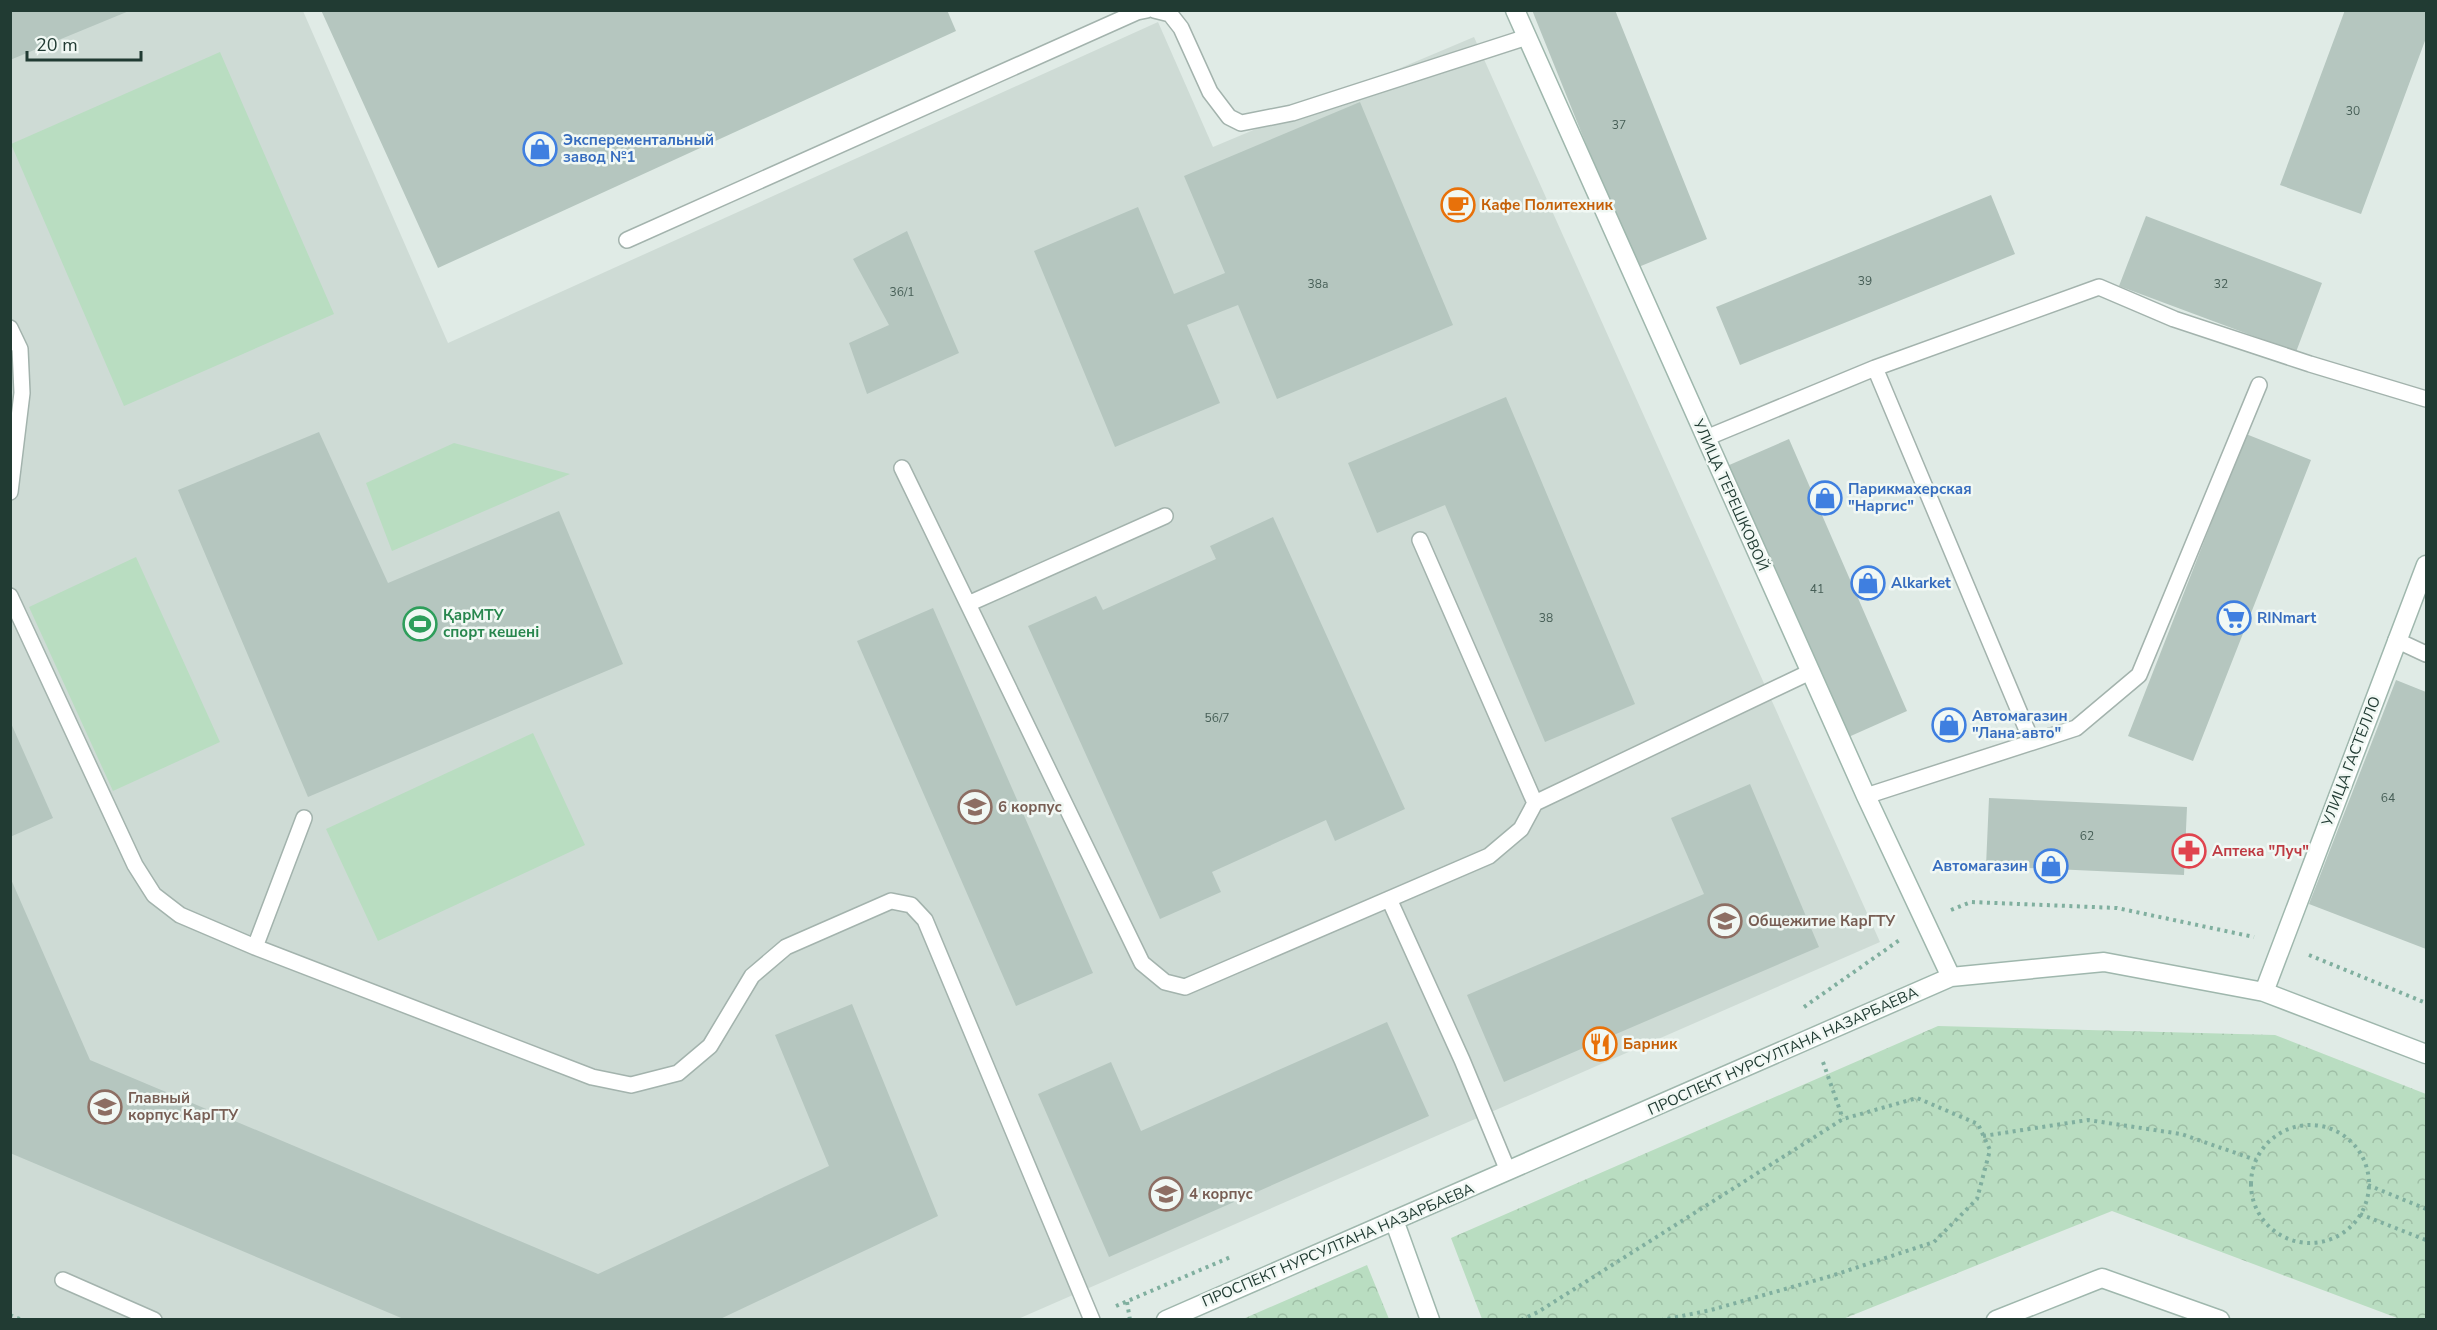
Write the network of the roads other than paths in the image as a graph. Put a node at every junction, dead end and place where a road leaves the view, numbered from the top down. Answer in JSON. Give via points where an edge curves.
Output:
{"nodes":[{"id":1,"x":1147,"y":10,"type":"edge"},
{"id":2,"x":1154,"y":10,"type":"edge"},
{"id":3,"x":1515,"y":10,"type":"edge"},
{"id":4,"x":1527,"y":37,"type":"junction"},
{"id":5,"x":627,"y":240,"type":"dead end"},
{"id":6,"x":10,"y":328,"type":"edge"},
{"id":7,"x":1875,"y":368,"type":"junction"},
{"id":8,"x":2259,"y":385,"type":"dead end"},
{"id":9,"x":2427,"y":399,"type":"edge"},
{"id":10,"x":1706,"y":438,"type":"junction"},
{"id":11,"x":902,"y":468,"type":"dead end"},
{"id":12,"x":10,"y":492,"type":"edge"},
{"id":13,"x":1165,"y":516,"type":"dead end"},
{"id":14,"x":1420,"y":540,"type":"dead end"},
{"id":15,"x":2427,"y":565,"type":"edge"},
{"id":16,"x":10,"y":596,"type":"edge"},
{"id":17,"x":968,"y":604,"type":"junction"},
{"id":18,"x":2397,"y":640,"type":"junction"},
{"id":19,"x":2427,"y":654,"type":"edge"},
{"id":20,"x":1810,"y":672,"type":"junction"},
{"id":21,"x":2032,"y":742,"type":"junction"},
{"id":22,"x":1866,"y":796,"type":"junction"},
{"id":23,"x":1535,"y":803,"type":"junction"},
{"id":24,"x":304,"y":818,"type":"dead end"},
{"id":25,"x":1389,"y":899,"type":"junction"},
{"id":26,"x":255,"y":947,"type":"junction"},
{"id":27,"x":1951,"y":978,"type":"junction"},
{"id":28,"x":2264,"y":992,"type":"junction"},
{"id":29,"x":2427,"y":1054,"type":"edge"},
{"id":30,"x":1508,"y":1171,"type":"junction"},
{"id":31,"x":1394,"y":1220,"type":"junction"},
{"id":32,"x":63,"y":1280,"type":"dead end"},
{"id":33,"x":154,"y":1320,"type":"edge"},
{"id":34,"x":1092,"y":1320,"type":"edge"},
{"id":35,"x":1166,"y":1320,"type":"edge"},
{"id":36,"x":1430,"y":1320,"type":"edge"},
{"id":37,"x":1996,"y":1320,"type":"edge"},
{"id":38,"x":2220,"y":1320,"type":"edge"}],
"edges":[{"from":1,"to":5,"type":"lane","via":[[1126,16]]},
{"from":2,"to":4,"type":"lane","via":[[1170,14],[1181,28],[1210,92],[1229,117],[1241,123],[1292,113]]},
{"from":3,"to":4,"type":"main road","name":"УЛИЦА ТЕРЕШКОВОЙ"},
{"from":4,"to":10,"type":"main road","name":"УЛИЦА ТЕРЕШКОВОЙ"},
{"from":6,"to":12,"type":"lane","via":[[20,349],[22,393]]},
{"from":7,"to":9,"type":"lane","via":[[2099,287],[2174,319]]},
{"from":7,"to":10,"type":"lane"},
{"from":7,"to":21,"type":"lane"},
{"from":8,"to":21,"type":"lane","via":[[2139,675],[2076,728]]},
{"from":10,"to":20,"type":"main road","name":"УЛИЦА ТЕРЕШКОВОЙ"},
{"from":11,"to":17,"type":"lane"},
{"from":13,"to":17,"type":"lane"},
{"from":14,"to":23,"type":"lane"},
{"from":15,"to":18,"type":"main road","name":"УЛИЦА ГАСТЕЛЛО"},
{"from":16,"to":26,"type":"lane","via":[[135,865],[154,895],[180,915]]},
{"from":17,"to":25,"type":"lane","via":[[1142,963],[1165,982],[1185,987]]},
{"from":18,"to":19,"type":"lane"},
{"from":18,"to":28,"type":"main road","name":"УЛИЦА ГАСТЕЛЛО"},
{"from":20,"to":22,"type":"main road","name":"УЛИЦА ТЕРЕШКОВОЙ"},
{"from":20,"to":23,"type":"lane"},
{"from":21,"to":22,"type":"lane"},
{"from":22,"to":27,"type":"main road","name":"УЛИЦА ТЕРЕШКОВОЙ"},
{"from":23,"to":25,"type":"lane","via":[[1521,829],[1489,856]]},
{"from":24,"to":26,"type":"lane"},
{"from":25,"to":30,"type":"lane"},
{"from":26,"to":34,"type":"lane","via":[[592,1077],[631,1085],[678,1072],[710,1046],[752,976],[786,947],[891,901],[911,905],[926,920]]},
{"from":27,"to":28,"type":"main road","name":"ПРОСПЕКТ НУРСУЛТАНА НАЗАРБАЕВА","via":[[2104,962]]},
{"from":27,"to":30,"type":"main road","name":"ПРОСПЕКТ НУРСУЛТАНА НАЗАРБАЕВА"},
{"from":28,"to":29,"type":"main road","name":"ПРОСПЕКТ НУРСУЛТАНА НАЗАРБАЕВА"},
{"from":30,"to":31,"type":"main road","name":"ПРОСПЕКТ НУРСУЛТАНА НАЗАРБАЕВА"},
{"from":31,"to":35,"type":"main road","name":"ПРОСПЕКТ НУРСУЛТАНА НАЗАРБАЕВА"},
{"from":31,"to":36,"type":"main road"},
{"from":32,"to":33,"type":"lane"},
{"from":37,"to":38,"type":"main road","via":[[2102,1278]]}]}
